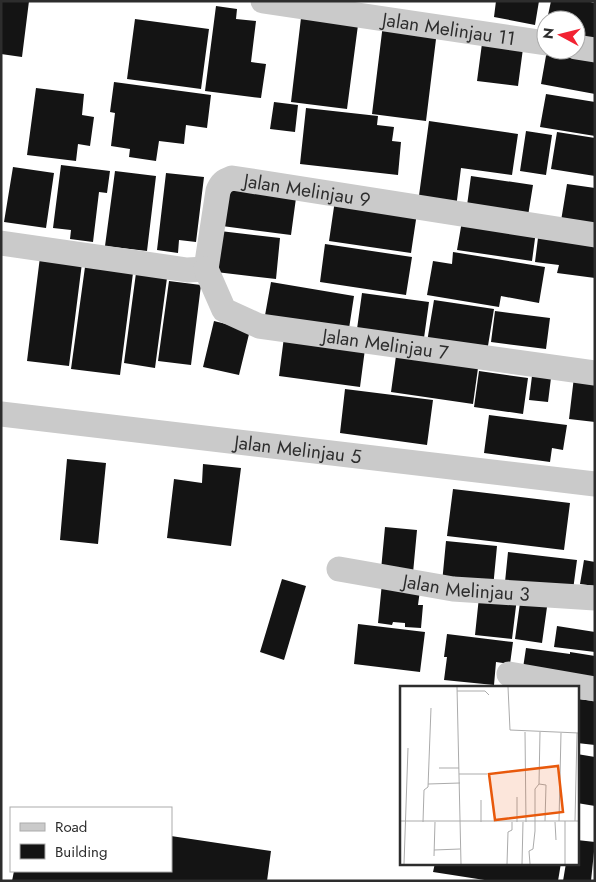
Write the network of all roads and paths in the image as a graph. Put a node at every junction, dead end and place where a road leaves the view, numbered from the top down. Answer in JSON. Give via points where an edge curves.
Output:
{"nodes":[{"id":1,"x":263,"y":1,"type":"edge"},
{"id":2,"x":536,"y":42,"type":"edge"},
{"id":3,"x":595,"y":235,"type":"edge"},
{"id":4,"x":1,"y":243,"type":"edge"},
{"id":5,"x":206,"y":269,"type":"junction"},
{"id":6,"x":595,"y":373,"type":"edge"},
{"id":7,"x":1,"y":414,"type":"edge"},
{"id":8,"x":595,"y":484,"type":"edge"},
{"id":9,"x":339,"y":570,"type":"dead end"},
{"id":10,"x":595,"y":598,"type":"edge"},
{"id":11,"x":509,"y":674,"type":"dead end"},
{"id":12,"x":578,"y":686,"type":"edge"},
{"id":13,"x":578,"y":686,"type":"edge"},
{"id":14,"x":595,"y":689,"type":"edge"}],
"edges":[{"from":1,"to":2,"type":"street","name":"Jalan Melinjau 11"},
{"from":3,"to":5,"type":"street","name":"Jalan Melinjau 9","via":[[232,178],[225,180],[218,191]]},
{"from":4,"to":5,"type":"street","via":[[187,270]]},
{"from":5,"to":6,"type":"street","name":"Jalan Melinjau 7","via":[[224,310],[259,326]]},
{"from":7,"to":8,"type":"street","name":"Jalan Melinjau 5"},
{"from":9,"to":10,"type":"street","name":"Jalan Melinjau 3","via":[[453,589]]},
{"from":11,"to":13,"type":"street"},
{"from":12,"to":14,"type":"street"}]}
